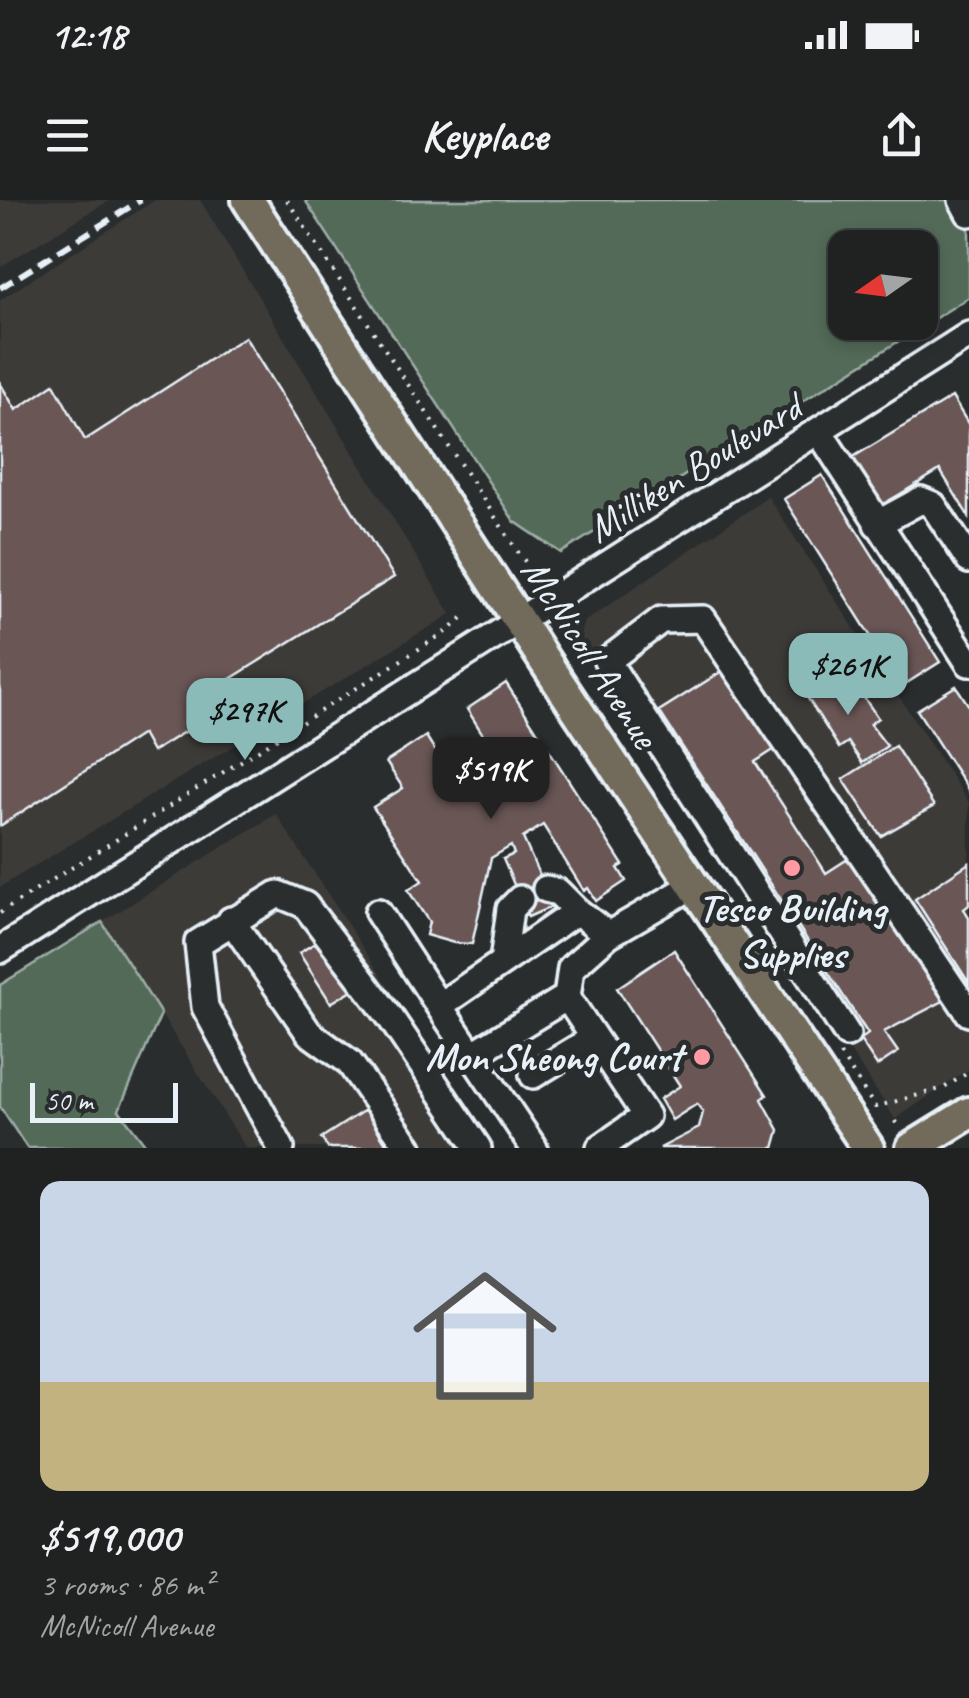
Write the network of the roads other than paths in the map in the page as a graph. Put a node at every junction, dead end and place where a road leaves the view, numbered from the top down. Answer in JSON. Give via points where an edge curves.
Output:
{"nodes":[{"id":1,"x":248,"y":200,"type":"edge"},
{"id":2,"x":962,"y":200,"type":"edge"},
{"id":3,"x":969,"y":213,"type":"edge"},
{"id":4,"x":969,"y":335,"type":"edge"},
{"id":5,"x":820,"y":433,"type":"junction"},
{"id":6,"x":877,"y":524,"type":"junction"},
{"id":7,"x":969,"y":560,"type":"edge"},
{"id":8,"x":520,"y":621,"type":"junction"},
{"id":9,"x":969,"y":662,"type":"edge"},
{"id":10,"x":694,"y":885,"type":"junction"},
{"id":11,"x":546,"y":889,"type":"dead end"},
{"id":12,"x":520,"y":899,"type":"dead end"},
{"id":13,"x":577,"y":911,"type":"junction"},
{"id":14,"x":378,"y":912,"type":"dead end"},
{"id":15,"x":231,"y":920,"type":"junction"},
{"id":16,"x":608,"y":934,"type":"junction"},
{"id":17,"x":0,"y":950,"type":"edge"},
{"id":18,"x":503,"y":962,"type":"junction"},
{"id":19,"x":567,"y":996,"type":"junction"},
{"id":20,"x":438,"y":1006,"type":"junction"},
{"id":21,"x":969,"y":1013,"type":"edge"},
{"id":22,"x":847,"y":1034,"type":"dead end"},
{"id":23,"x":594,"y":1038,"type":"junction"},
{"id":24,"x":472,"y":1055,"type":"junction"},
{"id":25,"x":534,"y":1075,"type":"dead end"},
{"id":26,"x":969,"y":1113,"type":"edge"},
{"id":27,"x":901,"y":1132,"type":"edge"},
{"id":28,"x":281,"y":1148,"type":"edge"},
{"id":29,"x":409,"y":1148,"type":"edge"},
{"id":30,"x":478,"y":1148,"type":"edge"},
{"id":31,"x":534,"y":1148,"type":"edge"},
{"id":32,"x":600,"y":1148,"type":"edge"},
{"id":33,"x":868,"y":1148,"type":"edge"}],
"edges":[{"from":1,"to":8,"type":"main road","name":"McNicoll Avenue"},
{"from":2,"to":3,"type":"street"},
{"from":4,"to":5,"type":"street","name":"Milliken Boulevard"},
{"from":5,"to":6,"type":"street"},
{"from":5,"to":8,"type":"street","name":"Milliken Boulevard"},
{"from":6,"to":7,"type":"street","via":[[922,500],[933,505]]},
{"from":6,"to":9,"type":"street"},
{"from":8,"to":10,"type":"main road","name":"McNicoll Avenue"},
{"from":8,"to":17,"type":"street","name":"Milliken Boulevard"},
{"from":10,"to":16,"type":"street"},
{"from":10,"to":33,"type":"main road","name":"McNicoll Avenue"},
{"from":11,"to":13,"type":"street"},
{"from":12,"to":18,"type":"street","via":[[510,909]]},
{"from":13,"to":16,"type":"street"},
{"from":13,"to":18,"type":"street"},
{"from":14,"to":20,"type":"street"},
{"from":15,"to":28,"type":"street","via":[[198,943],[205,1006]]},
{"from":15,"to":29,"type":"street","via":[[310,1033],[348,1062]]},
{"from":15,"to":30,"type":"street","via":[[278,894],[305,904]]},
{"from":16,"to":19,"type":"street","via":[[570,968]]},
{"from":18,"to":20,"type":"street"},
{"from":19,"to":23,"type":"street"},
{"from":19,"to":24,"type":"street"},
{"from":20,"to":24,"type":"street"},
{"from":21,"to":22,"type":"street","via":[[703,619],[661,620],[608,661]]},
{"from":23,"to":25,"type":"street"},
{"from":23,"to":32,"type":"street","via":[[646,1116]]},
{"from":24,"to":31,"type":"street"},
{"from":26,"to":27,"type":"main road"}]}
